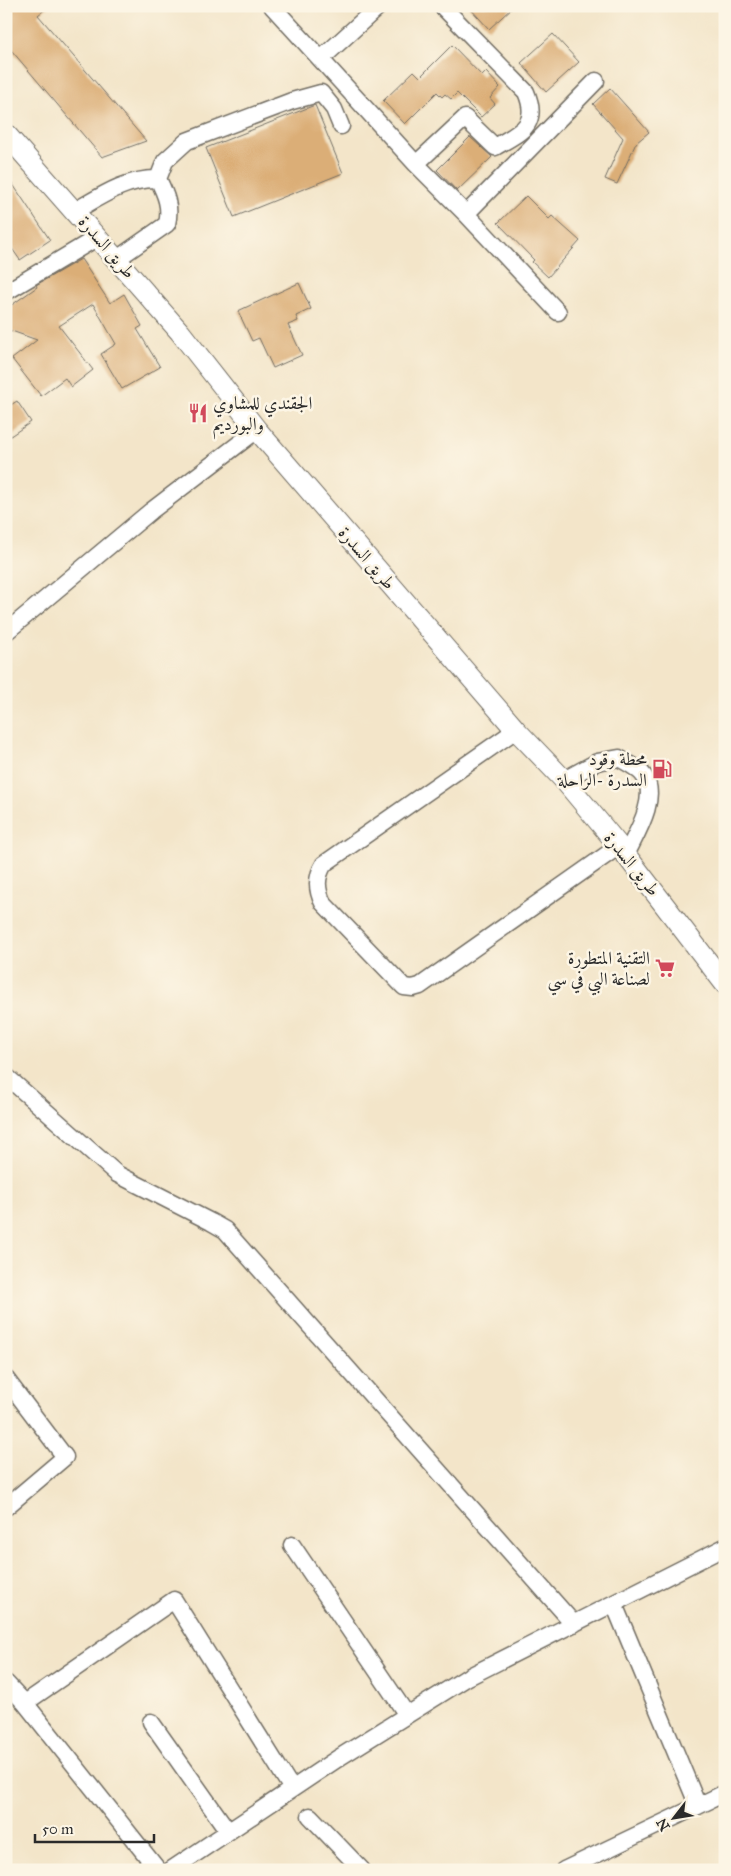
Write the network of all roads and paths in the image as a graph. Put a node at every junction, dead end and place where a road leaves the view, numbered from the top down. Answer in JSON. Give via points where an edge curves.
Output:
{"nodes":[{"id":1,"x":272,"y":6,"type":"edge"},
{"id":2,"x":379,"y":6,"type":"edge"},
{"id":3,"x":442,"y":6,"type":"edge"},
{"id":4,"x":321,"y":59,"type":"junction"},
{"id":5,"x":596,"y":82,"type":"dead end"},
{"id":6,"x":341,"y":126,"type":"dead end"},
{"id":7,"x":6,"y":134,"type":"edge"},
{"id":8,"x":416,"y":164,"type":"junction"},
{"id":9,"x":158,"y":179,"type":"junction"},
{"id":10,"x":75,"y":211,"type":"junction"},
{"id":11,"x":466,"y":214,"type":"junction"},
{"id":12,"x":98,"y":237,"type":"junction"},
{"id":13,"x":117,"y":259,"type":"junction"},
{"id":14,"x":6,"y":292,"type":"edge"},
{"id":15,"x":558,"y":312,"type":"dead end"},
{"id":16,"x":257,"y":430,"type":"junction"},
{"id":17,"x":6,"y":632,"type":"edge"},
{"id":18,"x":516,"y":730,"type":"junction"},
{"id":19,"x":564,"y":780,"type":"junction"},
{"id":20,"x":623,"y":851,"type":"junction"},
{"id":21,"x":725,"y":984,"type":"edge"},
{"id":22,"x":6,"y":1076,"type":"edge"},
{"id":23,"x":6,"y":1379,"type":"edge"},
{"id":24,"x":6,"y":1507,"type":"edge"},
{"id":25,"x":292,"y":1545,"type":"dead end"},
{"id":26,"x":725,"y":1547,"type":"edge"},
{"id":27,"x":614,"y":1604,"type":"junction"},
{"id":28,"x":574,"y":1624,"type":"junction"},
{"id":29,"x":6,"y":1683,"type":"edge"},
{"id":30,"x":25,"y":1703,"type":"junction"},
{"id":31,"x":407,"y":1715,"type":"junction"},
{"id":32,"x":151,"y":1722,"type":"dead end"},
{"id":33,"x":292,"y":1789,"type":"junction"},
{"id":34,"x":725,"y":1793,"type":"edge"},
{"id":35,"x":698,"y":1806,"type":"junction"},
{"id":36,"x":310,"y":1816,"type":"dead end"},
{"id":37,"x":228,"y":1831,"type":"junction"},
{"id":38,"x":158,"y":1870,"type":"edge"},
{"id":39,"x":170,"y":1870,"type":"edge"},
{"id":40,"x":362,"y":1870,"type":"edge"},
{"id":41,"x":564,"y":1870,"type":"edge"}],
"edges":[{"from":1,"to":4,"type":"street"},
{"from":2,"to":4,"type":"street"},
{"from":3,"to":8,"type":"street","via":[[526,92],[530,118],[517,135],[495,147],[465,118]]},
{"from":4,"to":8,"type":"street"},
{"from":5,"to":11,"type":"street"},
{"from":6,"to":9,"type":"street","via":[[334,109],[321,93],[292,100],[187,142],[165,161]]},
{"from":7,"to":10,"type":"main road","name":"طريق السدرة"},
{"from":8,"to":11,"type":"street"},
{"from":9,"to":10,"type":"street","via":[[130,182]]},
{"from":9,"to":13,"type":"street","via":[[167,196],[167,224]]},
{"from":10,"to":12,"type":"main road","name":"طريق السدرة"},
{"from":11,"to":15,"type":"street"},
{"from":12,"to":13,"type":"main road","name":"طريق السدرة"},
{"from":12,"to":14,"type":"street"},
{"from":13,"to":16,"type":"main road","name":"طريق السدرة","via":[[180,332]]},
{"from":16,"to":17,"type":"street","via":[[151,512]]},
{"from":16,"to":18,"type":"main road","name":"طريق السدرة"},
{"from":18,"to":19,"type":"main road","name":"طريق السدرة"},
{"from":18,"to":20,"type":"street","via":[[324,864],[317,887],[323,903],[404,987],[413,988]]},
{"from":19,"to":20,"type":"main road","name":"طريق السدرة"},
{"from":19,"to":20,"type":"street","via":[[597,762],[619,758],[643,774],[650,787],[650,796]]},
{"from":20,"to":21,"type":"main road","name":"طريق السدرة"},
{"from":22,"to":28,"type":"street","via":[[117,1174],[225,1230]]},
{"from":23,"to":24,"type":"street","via":[[65,1457]]},
{"from":25,"to":31,"type":"street"},
{"from":26,"to":27,"type":"street"},
{"from":27,"to":28,"type":"street"},
{"from":27,"to":35,"type":"street"},
{"from":28,"to":31,"type":"street","via":[[468,1676]]},
{"from":29,"to":30,"type":"street"},
{"from":30,"to":33,"type":"street","via":[[174,1600]]},
{"from":30,"to":38,"type":"street"},
{"from":31,"to":33,"type":"street"},
{"from":32,"to":37,"type":"street"},
{"from":33,"to":37,"type":"street"},
{"from":34,"to":35,"type":"street"},
{"from":35,"to":41,"type":"street"},
{"from":36,"to":40,"type":"street"},
{"from":37,"to":39,"type":"street"}]}
